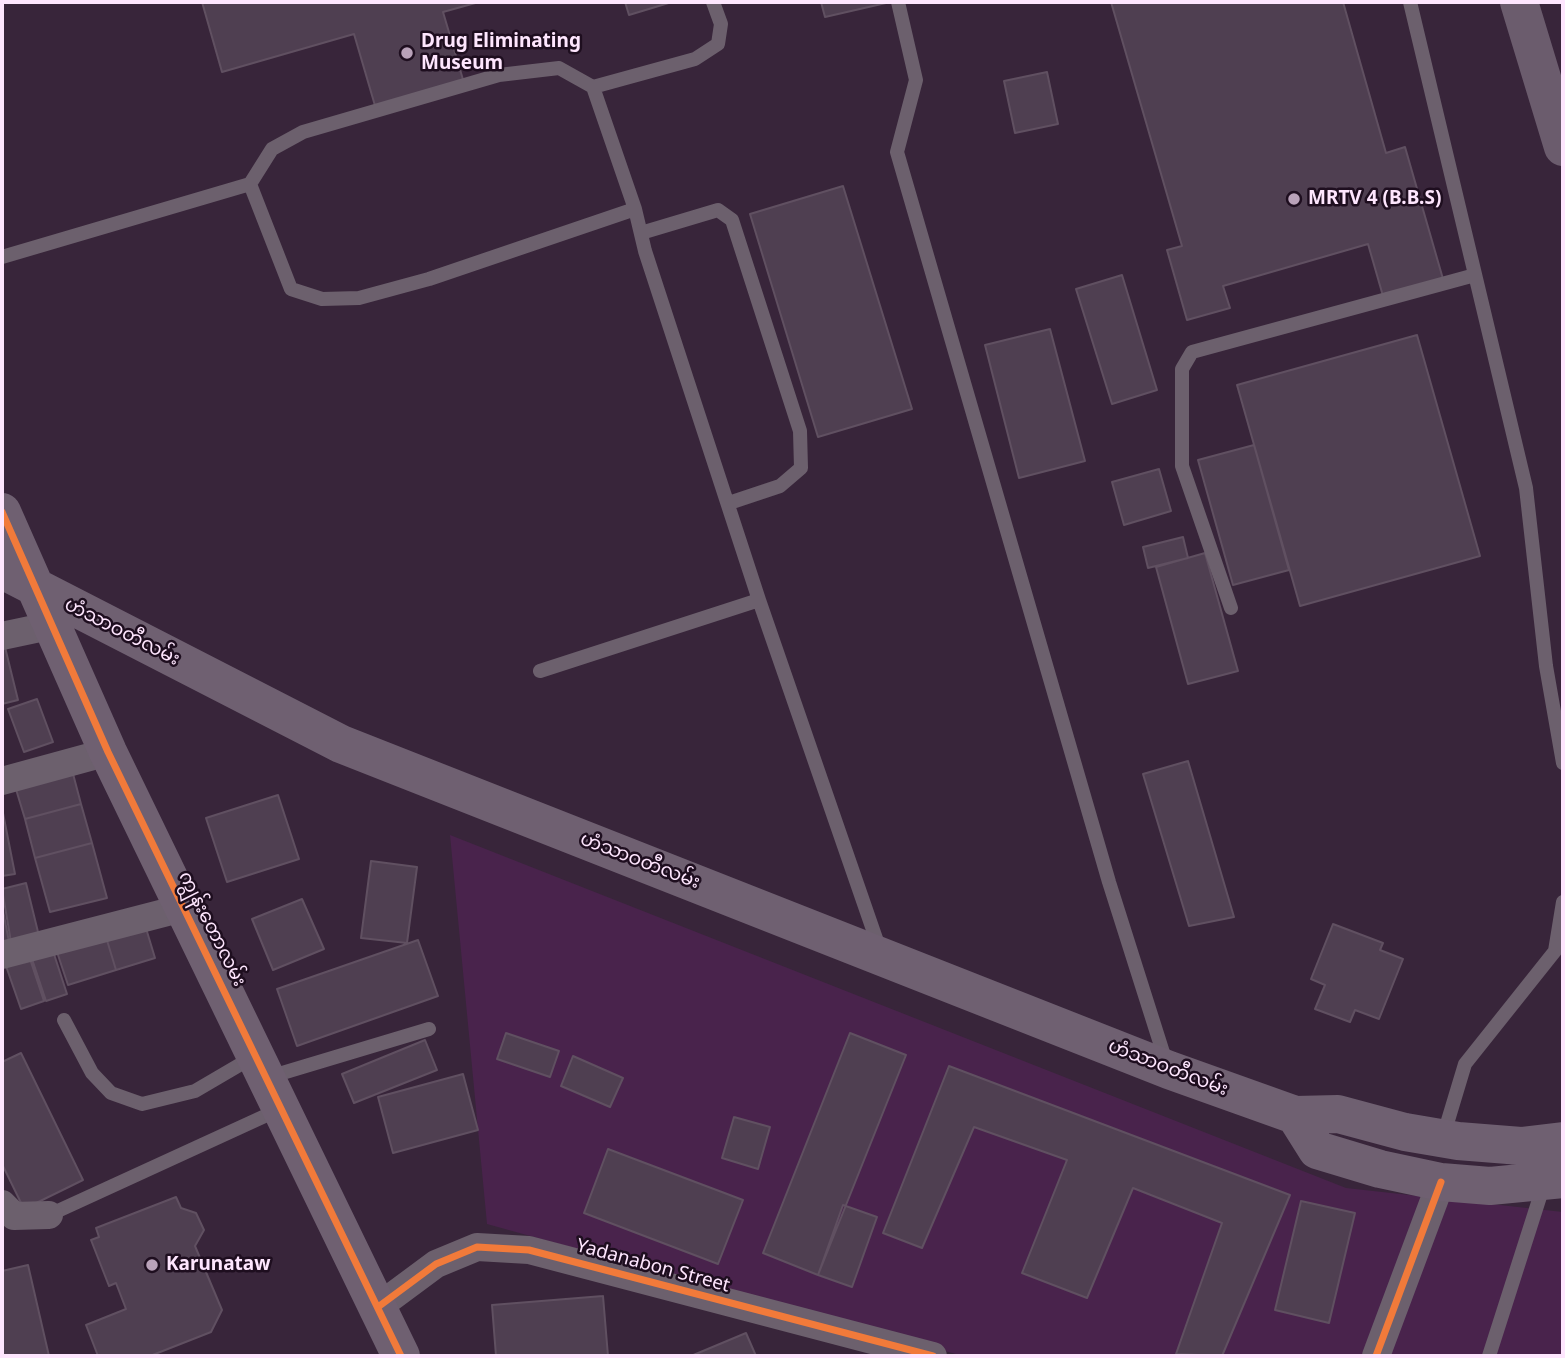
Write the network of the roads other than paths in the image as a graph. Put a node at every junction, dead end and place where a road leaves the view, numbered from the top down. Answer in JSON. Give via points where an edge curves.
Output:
{"nodes":[{"id":1,"x":713,"y":2,"type":"edge"},
{"id":2,"x":898,"y":2,"type":"edge"},
{"id":3,"x":1410,"y":2,"type":"edge"},
{"id":4,"x":1519,"y":2,"type":"edge"},
{"id":5,"x":593,"y":87,"type":"junction"},
{"id":6,"x":1563,"y":148,"type":"edge"},
{"id":7,"x":250,"y":184,"type":"junction"},
{"id":8,"x":635,"y":209,"type":"junction"},
{"id":9,"x":641,"y":233,"type":"junction"},
{"id":10,"x":2,"y":257,"type":"edge"},
{"id":11,"x":1475,"y":275,"type":"junction"},
{"id":12,"x":729,"y":503,"type":"junction"},
{"id":13,"x":2,"y":512,"type":"edge"},
{"id":14,"x":18,"y":578,"type":"edge"},
{"id":15,"x":759,"y":600,"type":"junction"},
{"id":16,"x":1231,"y":608,"type":"dead end"},
{"id":17,"x":54,"y":625,"type":"junction"},
{"id":18,"x":2,"y":636,"type":"edge"},
{"id":19,"x":540,"y":671,"type":"dead end"},
{"id":20,"x":108,"y":752,"type":"junction"},
{"id":21,"x":1563,"y":763,"type":"edge"},
{"id":22,"x":2,"y":781,"type":"edge"},
{"id":23,"x":1563,"y":902,"type":"edge"},
{"id":24,"x":183,"y":908,"type":"junction"},
{"id":25,"x":882,"y":954,"type":"junction"},
{"id":26,"x":2,"y":955,"type":"edge"},
{"id":27,"x":64,"y":1020,"type":"dead end"},
{"id":28,"x":429,"y":1029,"type":"dead end"},
{"id":29,"x":1169,"y":1070,"type":"junction"},
{"id":30,"x":269,"y":1080,"type":"junction"},
{"id":31,"x":1295,"y":1115,"type":"junction"},
{"id":32,"x":1442,"y":1138,"type":"junction"},
{"id":33,"x":1563,"y":1141,"type":"edge"},
{"id":34,"x":1554,"y":1181,"type":"edge"},
{"id":35,"x":1441,"y":1182,"type":"junction"},
{"id":36,"x":2,"y":1205,"type":"edge"},
{"id":37,"x":49,"y":1215,"type":"joint"},
{"id":38,"x":377,"y":1307,"type":"junction"},
{"id":39,"x":401,"y":1356,"type":"edge"},
{"id":40,"x":933,"y":1356,"type":"edge"},
{"id":41,"x":1376,"y":1356,"type":"edge"},
{"id":42,"x":1489,"y":1356,"type":"edge"}],
"edges":[{"from":1,"to":5,"type":"lane","via":[[721,24],[718,44],[695,59]]},
{"from":2,"to":29,"type":"lane","via":[[916,80],[897,152],[1109,881]]},
{"from":3,"to":11,"type":"lane"},
{"from":4,"to":6,"type":"highway"},
{"from":5,"to":7,"type":"lane","via":[[559,68],[499,75],[303,132],[272,149]]},
{"from":5,"to":8,"type":"lane"},
{"from":7,"to":8,"type":"lane","via":[[291,289],[322,299],[359,298],[429,279]]},
{"from":7,"to":10,"type":"lane"},
{"from":8,"to":9,"type":"lane"},
{"from":9,"to":12,"type":"lane"},
{"from":9,"to":12,"type":"lane","via":[[718,210],[732,220],[800,431],[801,468],[780,486]]},
{"from":11,"to":16,"type":"lane","via":[[1192,352],[1182,369],[1182,466]]},
{"from":11,"to":21,"type":"lane","via":[[1526,488],[1546,666]]},
{"from":12,"to":15,"type":"lane"},
{"from":13,"to":14,"type":"main road","name":"ကျွန်းတောလမ်း"},
{"from":14,"to":17,"type":"main road","name":"ကျွန်းတောလမ်း"},
{"from":14,"to":25,"type":"main road","name":"ဟံသာဝတီလမ်း","via":[[341,744]]},
{"from":15,"to":19,"type":"lane"},
{"from":15,"to":25,"type":"lane"},
{"from":17,"to":18,"type":"street"},
{"from":17,"to":20,"type":"main road","name":"ကျွန်းတောလမ်း"},
{"from":20,"to":22,"type":"street"},
{"from":20,"to":24,"type":"main road","name":"ကျွန်းတောလမ်း"},
{"from":23,"to":32,"type":"lane","via":[[1555,951],[1465,1063]]},
{"from":24,"to":26,"type":"street"},
{"from":24,"to":30,"type":"main road","name":"ကျွန်းတောလမ်း"},
{"from":25,"to":29,"type":"main road","name":"ဟံသာဝတီလမ်း"},
{"from":27,"to":30,"type":"lane","via":[[92,1073],[111,1093],[142,1104]]},
{"from":28,"to":30,"type":"lane"},
{"from":29,"to":31,"type":"main road","name":"ဟံသာဝတီလမ်း"},
{"from":30,"to":37,"type":"lane"},
{"from":30,"to":38,"type":"main road","name":"ကျွန်းတောလမ်း"},
{"from":31,"to":32,"type":"main road","via":[[1338,1114]]},
{"from":31,"to":35,"type":"main road","via":[[1317,1150]]},
{"from":32,"to":33,"type":"main road","via":[[1521,1146]]},
{"from":34,"to":35,"type":"main road","via":[[1490,1186]]},
{"from":34,"to":42,"type":"lane"},
{"from":35,"to":41,"type":"street"},
{"from":36,"to":37,"type":"street","via":[[14,1216]]},
{"from":38,"to":39,"type":"main road","name":"ကျွန်းတောလမ်း"},
{"from":38,"to":40,"type":"street","name":"Yadanabon Street","via":[[436,1264],[477,1247],[529,1250]]}]}
